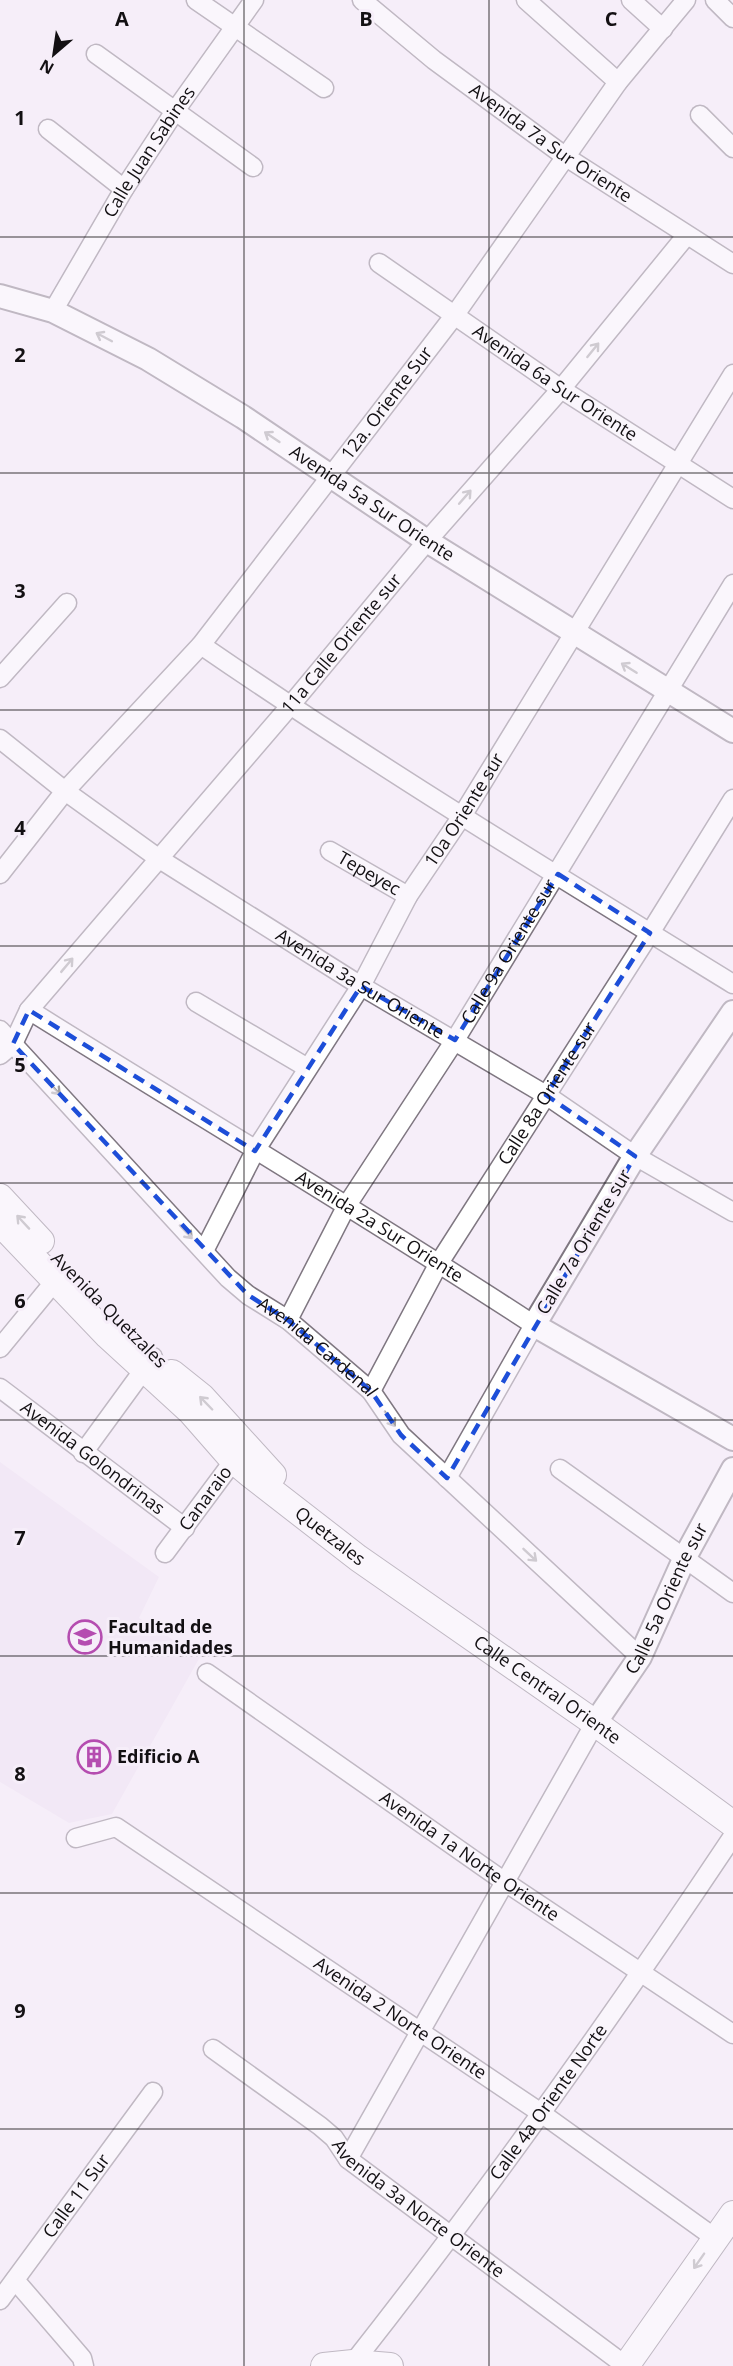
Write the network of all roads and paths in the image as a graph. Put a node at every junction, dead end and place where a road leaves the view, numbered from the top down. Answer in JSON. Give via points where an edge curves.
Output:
{"nodes":[{"id":1,"x":196,"y":0,"type":"edge"},
{"id":2,"x":254,"y":0,"type":"edge"},
{"id":3,"x":362,"y":0,"type":"edge"},
{"id":4,"x":526,"y":0,"type":"edge"},
{"id":5,"x":631,"y":0,"type":"edge"},
{"id":6,"x":686,"y":0,"type":"edge"},
{"id":7,"x":716,"y":0,"type":"edge"},
{"id":8,"x":733,"y":18,"type":"edge"},
{"id":9,"x":235,"y":27,"type":"junction"},
{"id":10,"x":663,"y":29,"type":"junction"},
{"id":11,"x":96,"y":54,"type":"dead end"},
{"id":12,"x":618,"y":82,"type":"junction"},
{"id":13,"x":324,"y":88,"type":"dead end"},
{"id":14,"x":175,"y":111,"type":"junction"},
{"id":15,"x":700,"y":115,"type":"dead end"},
{"id":16,"x":48,"y":129,"type":"dead end"},
{"id":17,"x":733,"y":148,"type":"edge"},
{"id":18,"x":566,"y":157,"type":"junction"},
{"id":19,"x":253,"y":167,"type":"dead end"},
{"id":20,"x":124,"y":189,"type":"junction"},
{"id":21,"x":687,"y":236,"type":"junction"},
{"id":22,"x":731,"y":260,"type":"edge"},
{"id":23,"x":379,"y":263,"type":"dead end"},
{"id":24,"x":0,"y":296,"type":"edge"},
{"id":25,"x":53,"y":311,"type":"junction"},
{"id":26,"x":454,"y":316,"type":"junction"},
{"id":27,"x":733,"y":374,"type":"edge"},
{"id":28,"x":561,"y":389,"type":"junction"},
{"id":29,"x":678,"y":464,"type":"junction"},
{"id":30,"x":329,"y":475,"type":"junction"},
{"id":31,"x":733,"y":499,"type":"edge"},
{"id":32,"x":427,"y":541,"type":"junction"},
{"id":33,"x":733,"y":584,"type":"edge"},
{"id":34,"x":67,"y":603,"type":"dead end"},
{"id":35,"x":574,"y":634,"type":"junction"},
{"id":36,"x":201,"y":645,"type":"junction"},
{"id":37,"x":0,"y":678,"type":"edge"},
{"id":38,"x":668,"y":692,"type":"junction"},
{"id":39,"x":290,"y":706,"type":"junction"},
{"id":40,"x":733,"y":731,"type":"edge"},
{"id":41,"x":0,"y":739,"type":"edge"},
{"id":42,"x":65,"y":791,"type":"junction"},
{"id":43,"x":733,"y":799,"type":"edge"},
{"id":44,"x":462,"y":816,"type":"junction"},
{"id":45,"x":330,"y":851,"type":"dead end"},
{"id":46,"x":158,"y":858,"type":"junction"},
{"id":47,"x":0,"y":874,"type":"edge"},
{"id":48,"x":558,"y":874,"type":"junction"},
{"id":49,"x":408,"y":896,"type":"junction"},
{"id":50,"x":651,"y":933,"type":"junction"},
{"id":51,"x":733,"y":984,"type":"edge"},
{"id":52,"x":361,"y":986,"type":"junction"},
{"id":53,"x":196,"y":1002,"type":"dead end"},
{"id":54,"x":29,"y":1010,"type":"junction"},
{"id":55,"x":733,"y":1012,"type":"edge"},
{"id":56,"x":0,"y":1030,"type":"edge"},
{"id":57,"x":455,"y":1040,"type":"junction"},
{"id":58,"x":7,"y":1049,"type":"edge"},
{"id":59,"x":306,"y":1067,"type":"junction"},
{"id":60,"x":546,"y":1095,"type":"junction"},
{"id":61,"x":255,"y":1152,"type":"junction"},
{"id":62,"x":635,"y":1156,"type":"junction"},
{"id":63,"x":0,"y":1197,"type":"edge"},
{"id":64,"x":347,"y":1204,"type":"junction"},
{"id":65,"x":733,"y":1212,"type":"edge"},
{"id":66,"x":0,"y":1223,"type":"edge"},
{"id":67,"x":204,"y":1251,"type":"junction"},
{"id":68,"x":439,"y":1263,"type":"junction"},
{"id":69,"x":55,"y":1281,"type":"junction"},
{"id":70,"x":288,"y":1320,"type":"junction"},
{"id":71,"x":534,"y":1325,"type":"junction"},
{"id":72,"x":0,"y":1348,"type":"edge"},
{"id":73,"x":148,"y":1363,"type":"junction"},
{"id":74,"x":0,"y":1388,"type":"edge"},
{"id":75,"x":371,"y":1391,"type":"junction"},
{"id":76,"x":733,"y":1439,"type":"edge"},
{"id":77,"x":83,"y":1453,"type":"junction"},
{"id":78,"x":239,"y":1453,"type":"junction"},
{"id":79,"x":560,"y":1469,"type":"dead end"},
{"id":80,"x":733,"y":1469,"type":"edge"},
{"id":81,"x":447,"y":1478,"type":"junction"},
{"id":82,"x":185,"y":1528,"type":"junction"},
{"id":83,"x":165,"y":1553,"type":"dead end"},
{"id":84,"x":685,"y":1557,"type":"junction"},
{"id":85,"x":358,"y":1558,"type":"joint"},
{"id":86,"x":733,"y":1593,"type":"edge"},
{"id":87,"x":640,"y":1657,"type":"junction"},
{"id":88,"x":207,"y":1673,"type":"dead end"},
{"id":89,"x":595,"y":1723,"type":"junction"},
{"id":90,"x":733,"y":1824,"type":"edge"},
{"id":91,"x":733,"y":1836,"type":"edge"},
{"id":92,"x":76,"y":1838,"type":"dead end"},
{"id":93,"x":505,"y":1882,"type":"junction"},
{"id":94,"x":641,"y":1974,"type":"junction"},
{"id":95,"x":420,"y":2033,"type":"junction"},
{"id":96,"x":733,"y":2034,"type":"edge"},
{"id":97,"x":213,"y":2049,"type":"dead end"},
{"id":98,"x":153,"y":2092,"type":"dead end"},
{"id":99,"x":541,"y":2113,"type":"junction"},
{"id":100,"x":348,"y":2159,"type":"junction"},
{"id":101,"x":733,"y":2214,"type":"edge"},
{"id":102,"x":452,"y":2238,"type":"junction"},
{"id":103,"x":715,"y":2238,"type":"junction"},
{"id":104,"x":15,"y":2280,"type":"junction"},
{"id":105,"x":0,"y":2300,"type":"edge"},
{"id":106,"x":353,"y":2363,"type":"junction"},
{"id":107,"x":84,"y":2366,"type":"edge"},
{"id":108,"x":324,"y":2366,"type":"edge"},
{"id":109,"x":390,"y":2366,"type":"edge"},
{"id":110,"x":626,"y":2366,"type":"edge"}],
"edges":[{"from":1,"to":9,"type":"street"},
{"from":2,"to":9,"type":"street","name":"Calle Juan Sabines"},
{"from":3,"to":18,"type":"street","name":"Avenida 7a Sur Oriente","via":[[434,60]]},
{"from":4,"to":12,"type":"street"},
{"from":5,"to":10,"type":"street"},
{"from":6,"to":10,"type":"street","name":"12a. Oriente Sur"},
{"from":7,"to":8,"type":"street"},
{"from":9,"to":13,"type":"street"},
{"from":9,"to":14,"type":"street","name":"Calle Juan Sabines"},
{"from":10,"to":12,"type":"street","name":"12a. Oriente Sur"},
{"from":11,"to":14,"type":"street"},
{"from":12,"to":18,"type":"street","name":"12a. Oriente Sur"},
{"from":14,"to":19,"type":"street"},
{"from":14,"to":20,"type":"street","name":"Calle Juan Sabines"},
{"from":15,"to":17,"type":"street"},
{"from":16,"to":20,"type":"street"},
{"from":18,"to":21,"type":"street","name":"Avenida 7a Sur Oriente"},
{"from":18,"to":26,"type":"street","name":"12a. Oriente Sur"},
{"from":20,"to":25,"type":"street","name":"Calle Juan Sabines"},
{"from":21,"to":22,"type":"street","name":"Avenida 7a Sur Oriente"},
{"from":28,"to":21,"type":"street","name":"11a Calle Oriente sur","one_way":true},
{"from":23,"to":26,"type":"street","name":"Avenida 6a Sur Oriente"},
{"from":24,"to":25,"type":"street","name":"Avenida 5a Sur Oriente"},
{"from":30,"to":25,"type":"street","name":"Avenida 5a Sur Oriente","one_way":true,"via":[[148,359]]},
{"from":26,"to":28,"type":"street","name":"Avenida 6a Sur Oriente"},
{"from":26,"to":30,"type":"street","name":"12a. Oriente Sur"},
{"from":27,"to":29,"type":"street","name":"10a Oriente sur"},
{"from":28,"to":29,"type":"street","name":"Avenida 6a Sur Oriente"},
{"from":32,"to":28,"type":"street","name":"11a Calle Oriente sur","one_way":true},
{"from":29,"to":31,"type":"street","name":"Avenida 6a Sur Oriente"},
{"from":29,"to":35,"type":"street","name":"10a Oriente sur"},
{"from":30,"to":32,"type":"street","name":"Avenida 5a Sur Oriente"},
{"from":30,"to":36,"type":"street","name":"12a. Oriente Sur"},
{"from":32,"to":35,"type":"street","name":"Avenida 5a Sur Oriente"},
{"from":32,"to":39,"type":"street","name":"11a Calle Oriente sur"},
{"from":33,"to":38,"type":"street","name":"Calle 9a Oriente sur"},
{"from":34,"to":37,"type":"street"},
{"from":38,"to":35,"type":"street","name":"Avenida 5a Sur Oriente","one_way":true},
{"from":35,"to":44,"type":"street","name":"10a Oriente sur"},
{"from":36,"to":39,"type":"street"},
{"from":36,"to":42,"type":"street","name":"12a. Oriente Sur"},
{"from":38,"to":40,"type":"street","name":"Avenida 5a Sur Oriente"},
{"from":38,"to":48,"type":"street","name":"Calle 9a Oriente sur"},
{"from":39,"to":44,"type":"street"},
{"from":39,"to":46,"type":"street","name":"11a Calle Oriente sur"},
{"from":41,"to":42,"type":"street","name":"Avenida 3a Sur Oriente"},
{"from":42,"to":46,"type":"street","name":"Avenida 3a Sur Oriente"},
{"from":42,"to":47,"type":"street","name":"12a. Oriente Sur"},
{"from":43,"to":50,"type":"street","name":"Calle 8a Oriente sur"},
{"from":44,"to":48,"type":"street"},
{"from":44,"to":49,"type":"street","name":"10a Oriente sur"},
{"from":45,"to":49,"type":"street","name":"Tepeyec"},
{"from":46,"to":52,"type":"street","name":"Avenida 3a Sur Oriente"},
{"from":54,"to":46,"type":"street","name":"11a Calle Oriente sur","one_way":true},
{"from":48,"to":50,"type":"street"},
{"from":48,"to":57,"type":"street","name":"Calle 9a Oriente sur"},
{"from":49,"to":52,"type":"street","name":"10a Oriente sur"},
{"from":50,"to":51,"type":"street"},
{"from":50,"to":60,"type":"street","name":"Calle 8a Oriente sur"},
{"from":52,"to":57,"type":"street","name":"Avenida 3a Sur Oriente"},
{"from":52,"to":59,"type":"street","name":"10a Oriente sur"},
{"from":53,"to":59,"type":"street"},
{"from":54,"to":58,"type":"street","name":"11a Calle Oriente sur"},
{"from":54,"to":61,"type":"street","name":"Avenida 2a Sur Oriente"},
{"from":55,"to":62,"type":"street","name":"Calle 7a Oriente sur"},
{"from":56,"to":58,"type":"street","name":"Avenida Cardenal"},
{"from":57,"to":60,"type":"street","name":"Avenida 3a Sur Oriente"},
{"from":57,"to":64,"type":"street","name":"Calle 9a Oriente sur"},
{"from":58,"to":67,"type":"street","name":"Avenida Cardenal","one_way":true},
{"from":59,"to":61,"type":"street","name":"10a Oriente sur"},
{"from":60,"to":62,"type":"street","name":"Avenida 3a Sur Oriente"},
{"from":60,"to":68,"type":"street","name":"Calle 8a Oriente sur"},
{"from":61,"to":64,"type":"street","name":"Avenida 2a Sur Oriente"},
{"from":61,"to":67,"type":"street","name":"10a Oriente sur"},
{"from":62,"to":65,"type":"street","name":"Avenida 3a Sur Oriente"},
{"from":62,"to":71,"type":"street","name":"Calle 7a Oriente sur"},
{"from":73,"to":63,"type":"main road","name":"Avenida Quetzales","one_way":true,"via":[[122,1329]]},
{"from":64,"to":68,"type":"street","name":"Avenida 2a Sur Oriente"},
{"from":64,"to":70,"type":"street","name":"Calle 9a Oriente sur"},
{"from":66,"to":69,"type":"main road","name":"Avenida Quetzales"},
{"from":67,"to":70,"type":"street","name":"Avenida Cardenal","via":[[248,1295]]},
{"from":68,"to":71,"type":"street","name":"Avenida 2a Sur Oriente"},
{"from":68,"to":75,"type":"street","name":"Calle 8a Oriente sur"},
{"from":69,"to":72,"type":"street"},
{"from":69,"to":73,"type":"main road","name":"Avenida Quetzales"},
{"from":70,"to":75,"type":"street","name":"Avenida Cardenal"},
{"from":71,"to":76,"type":"street","name":"Avenida 2a Sur Oriente"},
{"from":71,"to":81,"type":"street","name":"Calle 7a Oriente sur"},
{"from":73,"to":77,"type":"street"},
{"from":73,"to":78,"type":"main road","name":"Avenida Quetzales","via":[[202,1397]]},
{"from":74,"to":77,"type":"street","name":"Avenida Golondrinas"},
{"from":75,"to":81,"type":"street","name":"Avenida Cardenal","one_way":true,"via":[[401,1434]]},
{"from":77,"to":82,"type":"street","name":"Avenida Golondrinas"},
{"from":78,"to":82,"type":"street","name":"Canaraio"},
{"from":78,"to":85,"type":"main road","name":"Quetzales"},
{"from":79,"to":84,"type":"street"},
{"from":80,"to":84,"type":"street","name":"Calle 5a Oriente sur"},
{"from":81,"to":87,"type":"street","name":"Avenida Cardenal","one_way":true},
{"from":82,"to":83,"type":"street","name":"Canaraio"},
{"from":84,"to":86,"type":"street"},
{"from":84,"to":87,"type":"street","name":"Calle 5a Oriente sur"},
{"from":85,"to":89,"type":"main road","name":"Calle Central Oriente"},
{"from":87,"to":89,"type":"street","name":"Calle 5a Oriente sur"},
{"from":88,"to":93,"type":"street","name":"Avenida 1a Norte Oriente"},
{"from":89,"to":90,"type":"main road","name":"Calle Central Oriente"},
{"from":89,"to":93,"type":"street"},
{"from":91,"to":94,"type":"street","name":"Calle 4a Oriente Norte"},
{"from":92,"to":95,"type":"street","name":"Avenida 2 Norte Oriente","via":[[116,1827]]},
{"from":93,"to":94,"type":"street","name":"Avenida 1a Norte Oriente"},
{"from":93,"to":95,"type":"street"},
{"from":94,"to":96,"type":"street","name":"Avenida 1a Norte Oriente"},
{"from":94,"to":99,"type":"street","name":"Calle 4a Oriente Norte"},
{"from":95,"to":99,"type":"street","name":"Avenida 2 Norte Oriente"},
{"from":95,"to":100,"type":"street"},
{"from":97,"to":100,"type":"street","name":"Avenida 3a Norte Oriente","via":[[320,2126]]},
{"from":98,"to":104,"type":"street","name":"Calle 11 Sur"},
{"from":99,"to":102,"type":"street","name":"Calle 4a Oriente Norte"},
{"from":99,"to":103,"type":"street","name":"Avenida 2 Norte Oriente"},
{"from":100,"to":102,"type":"street","name":"Avenida 3a Norte Oriente"},
{"from":101,"to":103,"type":"main road"},
{"from":102,"to":106,"type":"street","name":"Calle 4a Oriente Norte"},
{"from":102,"to":110,"type":"street","name":"Avenida 3a Norte Oriente"},
{"from":103,"to":110,"type":"main road","one_way":true},
{"from":104,"to":105,"type":"street","name":"Calle 11 Sur"},
{"from":104,"to":107,"type":"street","via":[[82,2358]]},
{"from":106,"to":108,"type":"main road"},
{"from":106,"to":109,"type":"main road"}]}
